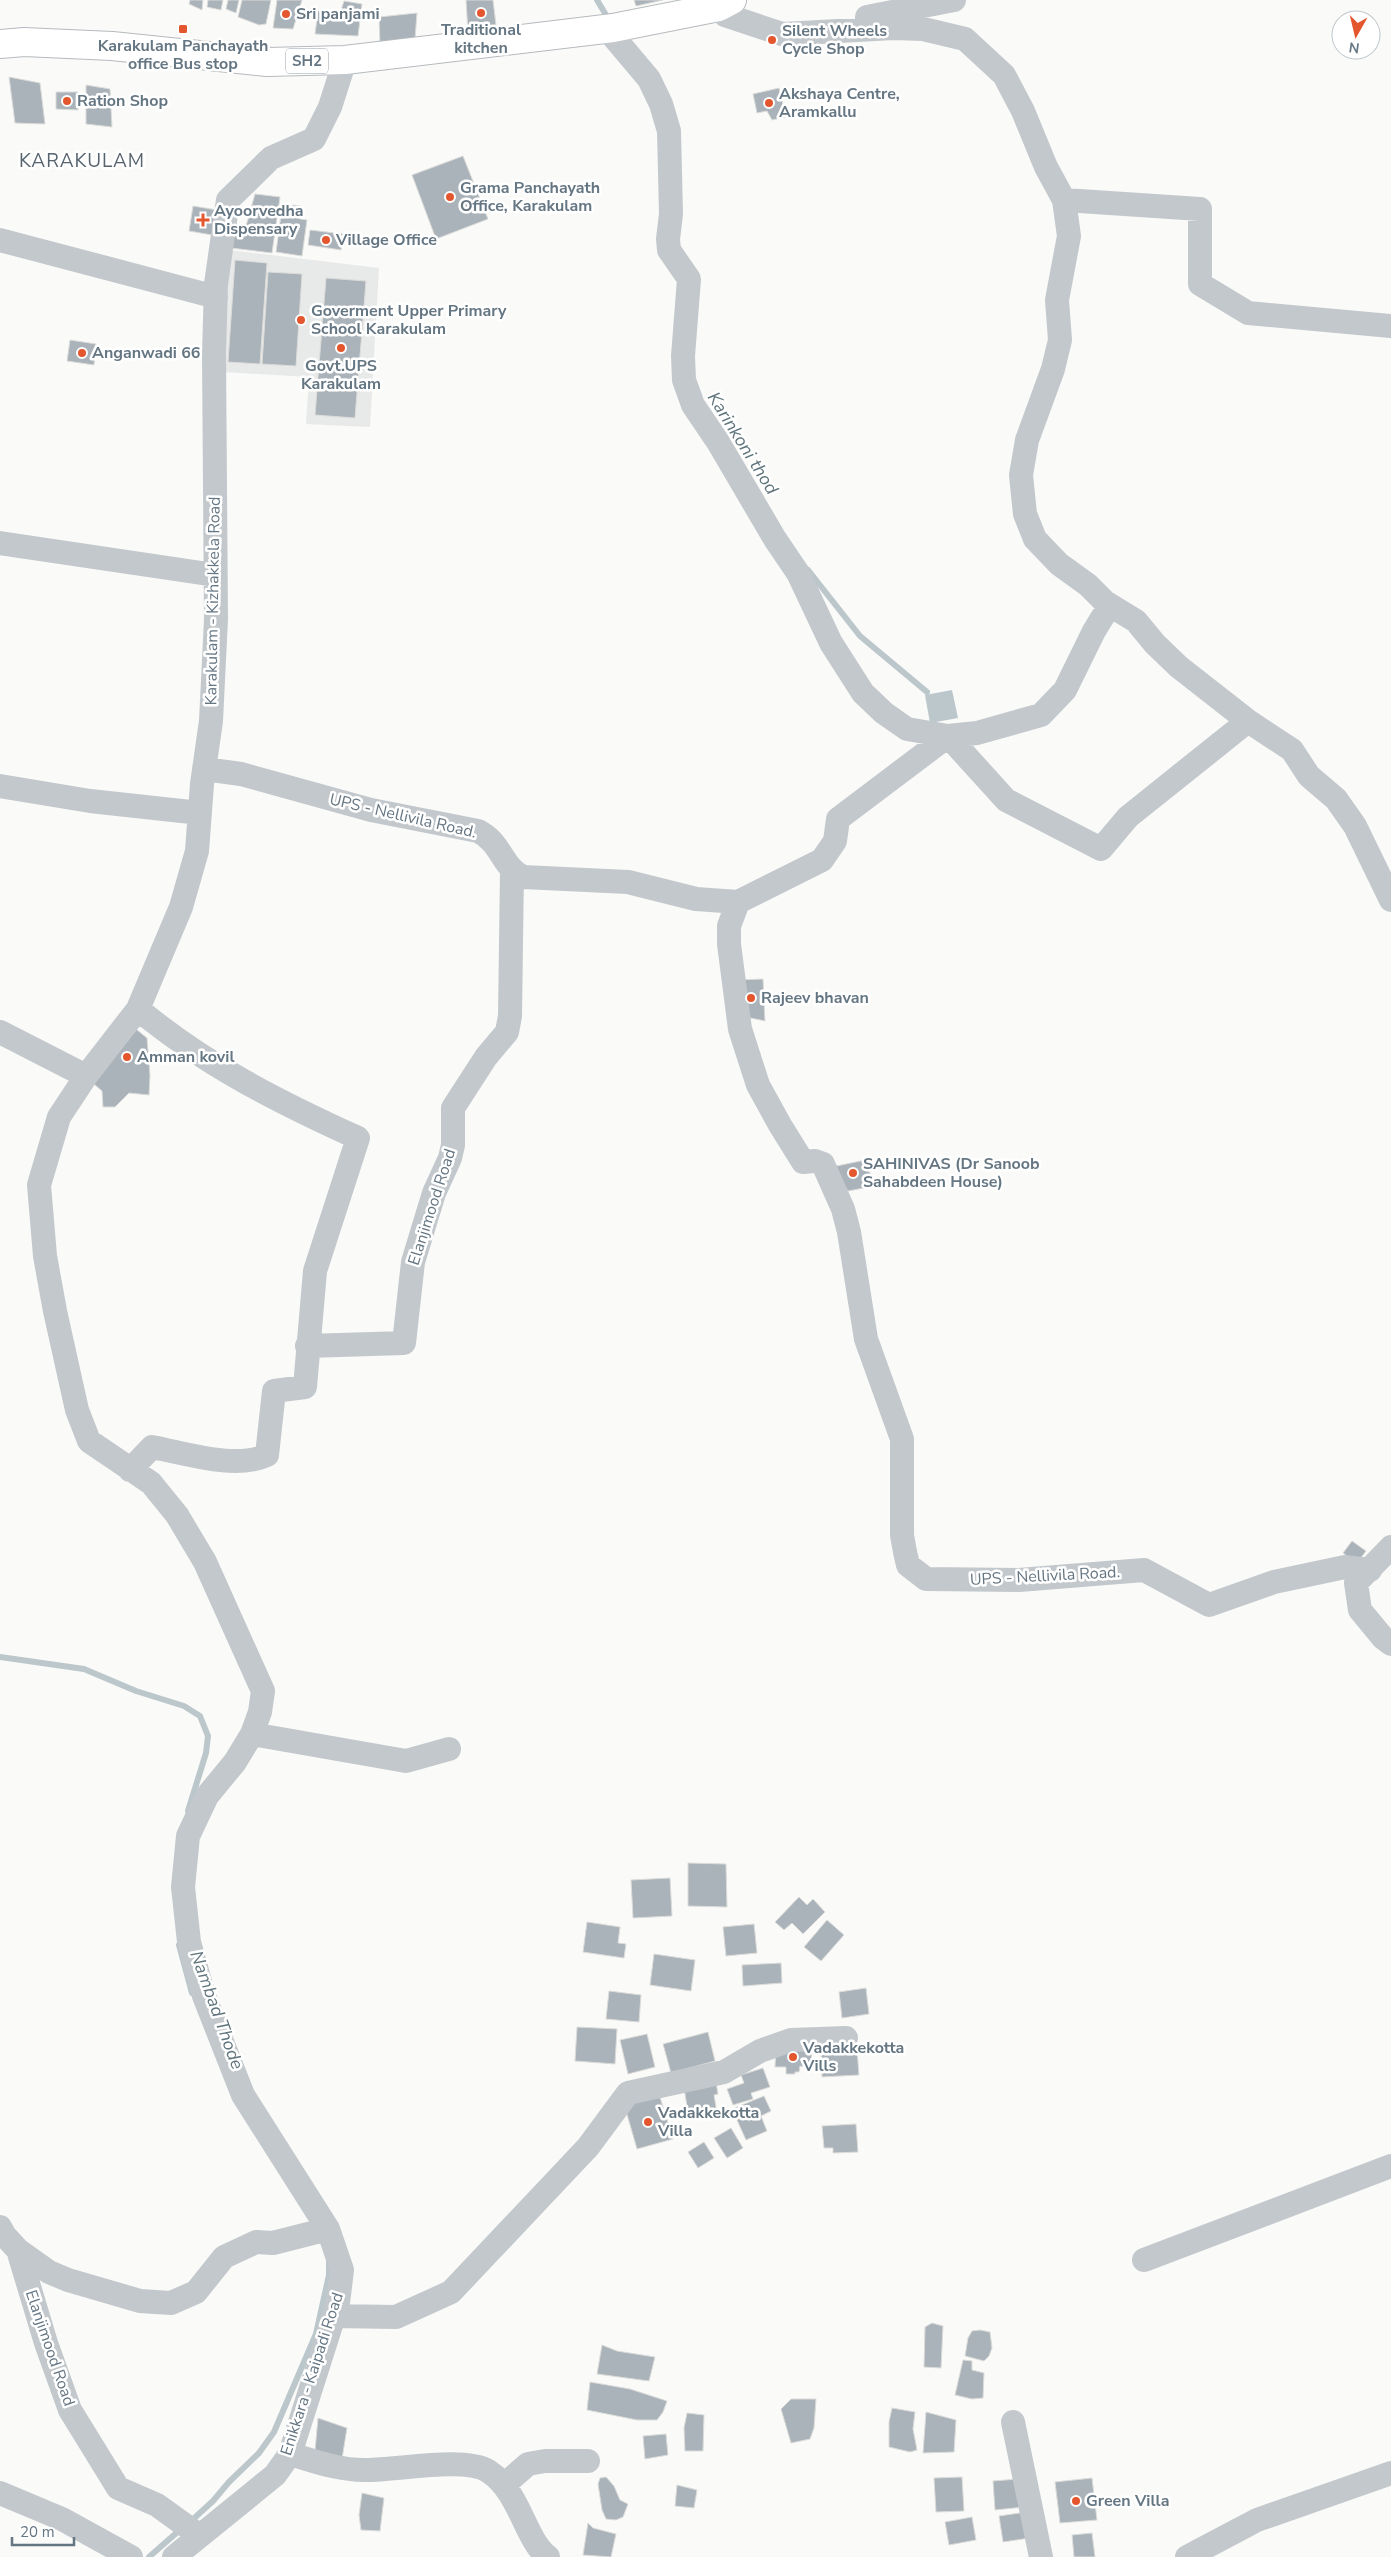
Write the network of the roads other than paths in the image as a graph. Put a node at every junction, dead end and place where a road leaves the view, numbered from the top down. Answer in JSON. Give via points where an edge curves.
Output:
{"nodes":[{"id":1,"x":954,"y":0,"type":"edge"},
{"id":2,"x":726,"y":3,"type":"edge"},
{"id":3,"x":613,"y":28,"type":"junction"},
{"id":4,"x":782,"y":34,"type":"junction"},
{"id":5,"x":0,"y":44,"type":"edge"},
{"id":6,"x":345,"y":60,"type":"junction"},
{"id":7,"x":1064,"y":200,"type":"junction"},
{"id":8,"x":0,"y":240,"type":"edge"},
{"id":9,"x":216,"y":297,"type":"junction"},
{"id":10,"x":1391,"y":326,"type":"edge"},
{"id":11,"x":0,"y":543,"type":"edge"},
{"id":12,"x":215,"y":575,"type":"junction"},
{"id":13,"x":1110,"y":605,"type":"junction"},
{"id":14,"x":1248,"y":721,"type":"junction"},
{"id":15,"x":948,"y":736,"type":"junction"},
{"id":16,"x":204,"y":769,"type":"junction"},
{"id":17,"x":0,"y":786,"type":"edge"},
{"id":18,"x":200,"y":812,"type":"junction"},
{"id":19,"x":512,"y":871,"type":"junction"},
{"id":20,"x":1391,"y":900,"type":"edge"},
{"id":21,"x":738,"y":902,"type":"junction"},
{"id":22,"x":138,"y":1009,"type":"junction"},
{"id":23,"x":0,"y":1032,"type":"edge"},
{"id":24,"x":86,"y":1076,"type":"junction"},
{"id":25,"x":39,"y":1186,"type":"joint"},
{"id":26,"x":307,"y":1346,"type":"junction"},
{"id":27,"x":130,"y":1470,"type":"junction"},
{"id":28,"x":1391,"y":1547,"type":"edge"},
{"id":29,"x":1370,"y":1570,"type":"junction"},
{"id":30,"x":1388,"y":1638,"type":"edge"},
{"id":31,"x":252,"y":1734,"type":"junction"},
{"id":32,"x":450,"y":1748,"type":"dead end"},
{"id":33,"x":846,"y":2038,"type":"dead end"},
{"id":34,"x":1391,"y":2166,"type":"edge"},
{"id":35,"x":0,"y":2228,"type":"edge"},
{"id":36,"x":323,"y":2230,"type":"junction"},
{"id":37,"x":18,"y":2250,"type":"junction"},
{"id":38,"x":1144,"y":2260,"type":"dead end"},
{"id":39,"x":334,"y":2316,"type":"junction"},
{"id":40,"x":1013,"y":2422,"type":"dead end"},
{"id":41,"x":290,"y":2454,"type":"junction"},
{"id":42,"x":588,"y":2461,"type":"dead end"},
{"id":43,"x":1391,"y":2473,"type":"edge"},
{"id":44,"x":504,"y":2485,"type":"junction"},
{"id":45,"x":0,"y":2493,"type":"edge"},
{"id":46,"x":198,"y":2535,"type":"junction"},
{"id":47,"x":131,"y":2557,"type":"edge"},
{"id":48,"x":174,"y":2557,"type":"edge"},
{"id":49,"x":548,"y":2557,"type":"edge"},
{"id":50,"x":1041,"y":2557,"type":"edge"},
{"id":51,"x":1187,"y":2557,"type":"edge"}],
"edges":[{"from":1,"to":4,"type":"street"},
{"from":2,"to":3,"type":"main road","number":"SH2"},
{"from":2,"to":4,"type":"street","via":[[725,15]]},
{"from":3,"to":6,"type":"main road","number":"SH2"},
{"from":3,"to":15,"type":"street","via":[[649,79],[669,131],[671,214],[668,239],[669,250],[689,279],[683,356],[684,380],[693,405],[798,573],[831,643],[863,693],[907,729]]},
{"from":4,"to":7,"type":"street","via":[[894,28],[923,29],[964,39],[1004,75]]},
{"from":5,"to":6,"type":"main road","number":"SH2","via":[[112,46],[267,62]]},
{"from":6,"to":9,"type":"street","name":"Karakulam - Kizhakkela Road","via":[[330,107],[314,139],[270,158],[228,200]]},
{"from":7,"to":10,"type":"street","via":[[1200,209],[1200,284],[1248,313]]},
{"from":7,"to":13,"type":"street","via":[[1069,236],[1057,300],[1060,340],[1054,369],[1027,440],[1021,475],[1025,514],[1035,539],[1059,564]]},
{"from":8,"to":9,"type":"street"},
{"from":9,"to":12,"type":"street","name":"Karakulam - Kizhakkela Road","via":[[213,428]]},
{"from":11,"to":12,"type":"street"},
{"from":12,"to":16,"type":"street","name":"Karakulam - Kizhakkela Road","via":[[211,721]]},
{"from":13,"to":14,"type":"street","via":[[1136,621],[1179,667]]},
{"from":13,"to":15,"type":"street","via":[[1065,690],[1041,715],[977,733]]},
{"from":14,"to":15,"type":"street","via":[[1128,817],[1101,849],[1006,800]]},
{"from":14,"to":20,"type":"street","via":[[1292,750],[1309,776],[1336,799],[1355,826]]},
{"from":15,"to":21,"type":"street","via":[[838,819],[835,841],[822,860]]},
{"from":16,"to":18,"type":"street","name":"Karakulam - Kizhakkela Road"},
{"from":16,"to":19,"type":"street","name":"UPS - Nellivila Road.","via":[[241,774],[371,810],[478,831],[491,838]]},
{"from":17,"to":18,"type":"street","via":[[90,801]]},
{"from":18,"to":22,"type":"street","name":"Karakulam - Kizhakkela Road","via":[[197,851],[181,907]]},
{"from":19,"to":21,"type":"street","via":[[523,877],[540,879],[566,877],[628,882],[696,899]]},
{"from":19,"to":26,"type":"street","name":"Elanjimood Road","via":[[510,1016],[507,1032],[452,1108],[453,1145],[413,1262],[404,1344]]},
{"from":21,"to":29,"type":"street","name":"UPS - Nellivila Road.","via":[[729,926],[729,944],[740,1029],[758,1085],[780,1125],[803,1162],[822,1164],[843,1209],[866,1339],[902,1439],[902,1535],[908,1565],[926,1579],[966,1580],[1019,1580],[1144,1570],[1209,1604],[1274,1582],[1336,1568]]},
{"from":22,"to":24,"type":"street","name":"Karakulam - Kizhakkela Road"},
{"from":22,"to":26,"type":"street","via":[[172,1037],[223,1071],[280,1103],[358,1138],[315,1271]]},
{"from":23,"to":24,"type":"street"},
{"from":24,"to":25,"type":"street","name":"Karakulam - Kizhakkela Road","via":[[59,1118]]},
{"from":25,"to":27,"type":"street","name":"Enikkara - Kaipadi Road","via":[[45,1256],[77,1410],[88,1441]]},
{"from":26,"to":27,"type":"street","via":[[305,1387],[274,1391],[268,1455],[258,1460],[227,1461],[152,1447]]},
{"from":27,"to":31,"type":"street","name":"Enikkara - Kaipadi Road","via":[[156,1489],[177,1515],[205,1562],[263,1691]]},
{"from":28,"to":29,"type":"street"},
{"from":29,"to":30,"type":"street","via":[[1356,1583],[1360,1610]]},
{"from":31,"to":32,"type":"street","via":[[406,1761]]},
{"from":31,"to":36,"type":"street","name":"Enikkara - Kaipadi Road","via":[[236,1762],[207,1796],[188,1836],[183,1887],[189,1942],[204,1996],[243,2095]]},
{"from":33,"to":39,"type":"street","via":[[791,2040],[760,2051],[724,2072],[628,2093],[588,2147],[451,2292],[396,2317]]},
{"from":34,"to":38,"type":"street"},
{"from":35,"to":37,"type":"street"},
{"from":36,"to":37,"type":"street","via":[[273,2243],[256,2242],[224,2257],[196,2292],[172,2302],[140,2301],[68,2280],[49,2272]]},
{"from":36,"to":39,"type":"street","name":"Enikkara - Kaipadi Road","via":[[342,2270]]},
{"from":37,"to":46,"type":"street","name":"Elanjimood Road","via":[[70,2410],[118,2488],[157,2505]]},
{"from":39,"to":41,"type":"street","name":"Enikkara - Kaipadi Road"},
{"from":40,"to":50,"type":"street"},
{"from":41,"to":44,"type":"street","via":[[328,2466],[364,2470],[471,2465],[488,2471]]},
{"from":41,"to":46,"type":"street","name":"Enikkara - Kaipadi Road","via":[[276,2475]]},
{"from":42,"to":44,"type":"street","via":[[528,2464]]},
{"from":43,"to":51,"type":"street","via":[[1257,2520]]},
{"from":44,"to":49,"type":"street","via":[[523,2514],[541,2552]]},
{"from":45,"to":47,"type":"street","via":[[62,2519]]},
{"from":46,"to":48,"type":"street","name":"Enikkara - Kaipadi Road"}]}
